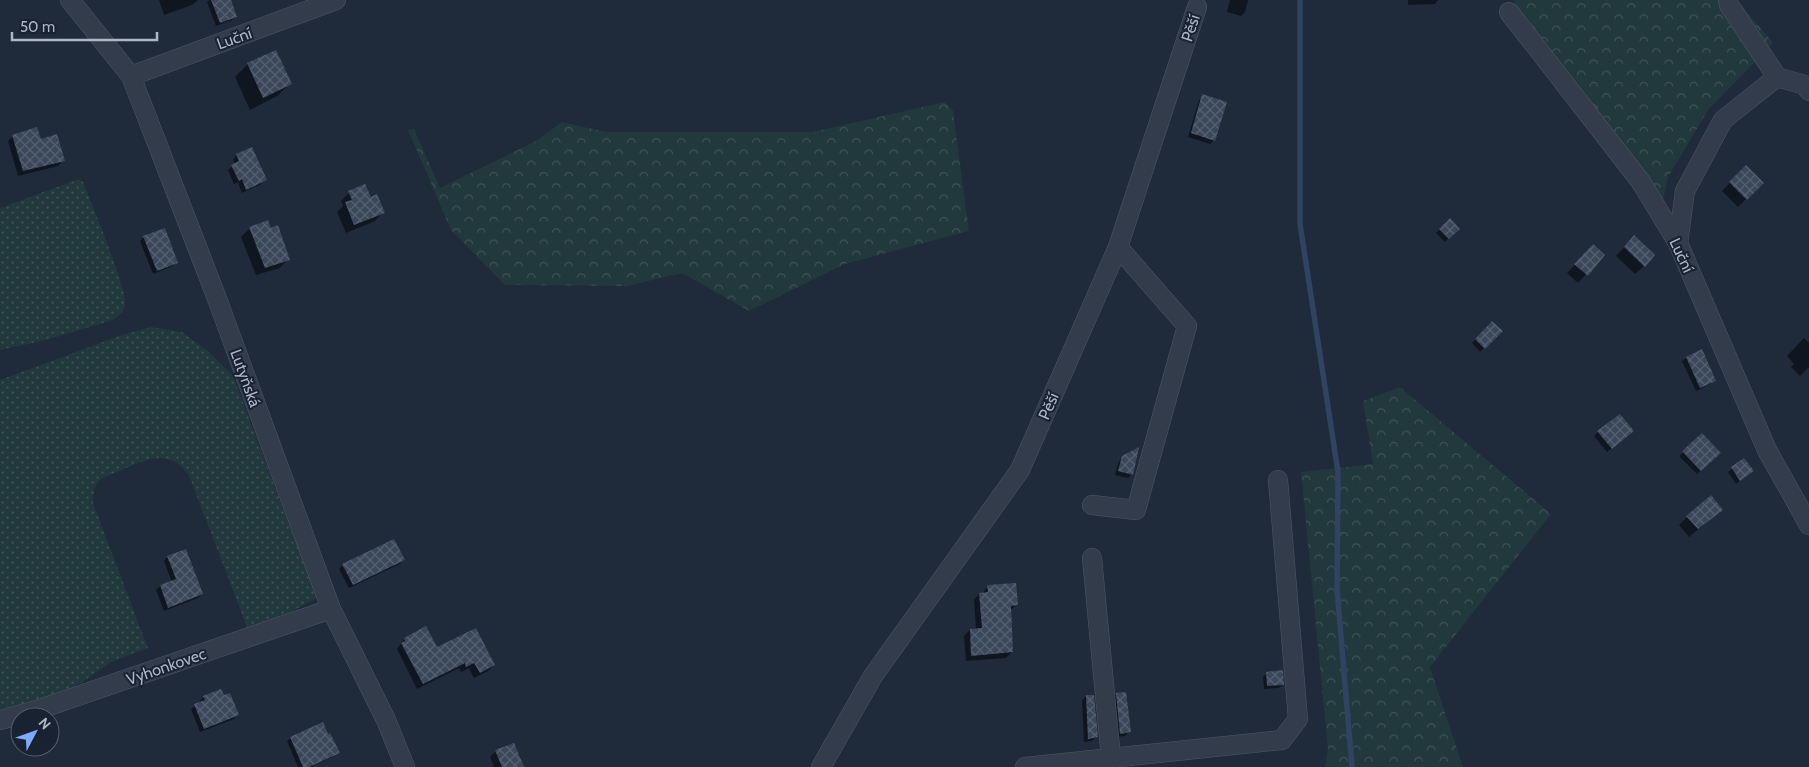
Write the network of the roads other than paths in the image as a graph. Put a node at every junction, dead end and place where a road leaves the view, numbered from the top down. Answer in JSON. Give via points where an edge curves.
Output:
{"nodes":[{"id":1,"x":70,"y":0,"type":"edge"},
{"id":2,"x":336,"y":0,"type":"edge"},
{"id":3,"x":1728,"y":0,"type":"edge"},
{"id":4,"x":1197,"y":6,"type":"dead end"},
{"id":5,"x":1509,"y":12,"type":"dead end"},
{"id":6,"x":131,"y":76,"type":"junction"},
{"id":7,"x":1777,"y":77,"type":"junction"},
{"id":8,"x":1809,"y":91,"type":"edge"},
{"id":9,"x":1678,"y":243,"type":"junction"},
{"id":10,"x":1118,"y":247,"type":"junction"},
{"id":11,"x":1278,"y":480,"type":"dead end"},
{"id":12,"x":1092,"y":505,"type":"dead end"},
{"id":13,"x":1809,"y":525,"type":"edge"},
{"id":14,"x":1092,"y":558,"type":"dead end"},
{"id":15,"x":331,"y":609,"type":"junction"},
{"id":16,"x":0,"y":720,"type":"edge"},
{"id":17,"x":1111,"y":758,"type":"junction"},
{"id":18,"x":405,"y":767,"type":"edge"},
{"id":19,"x":821,"y":767,"type":"edge"},
{"id":20,"x":1025,"y":767,"type":"edge"}],
"edges":[{"from":1,"to":6,"type":"street","name":"Lutyňská"},
{"from":2,"to":6,"type":"street","name":"Luční"},
{"from":3,"to":7,"type":"street"},
{"from":4,"to":10,"type":"street","name":"Pěší"},
{"from":5,"to":9,"type":"street","name":"Luční","via":[[1641,182]]},
{"from":6,"to":15,"type":"street","name":"Lutyňská"},
{"from":7,"to":8,"type":"street","via":[[1805,85]]},
{"from":7,"to":9,"type":"street","via":[[1723,120],[1685,191]]},
{"from":9,"to":13,"type":"street","name":"Luční","via":[[1767,450]]},
{"from":10,"to":12,"type":"street","via":[[1187,326],[1136,510]]},
{"from":10,"to":19,"type":"street","name":"Pěší","via":[[1020,470],[872,676]]},
{"from":11,"to":17,"type":"street","via":[[1298,719],[1282,740]]},
{"from":14,"to":17,"type":"street"},
{"from":15,"to":16,"type":"street","name":"Vyhonkovec"},
{"from":15,"to":18,"type":"street","name":"Lutyňská","via":[[386,720]]},
{"from":17,"to":20,"type":"street"}]}
